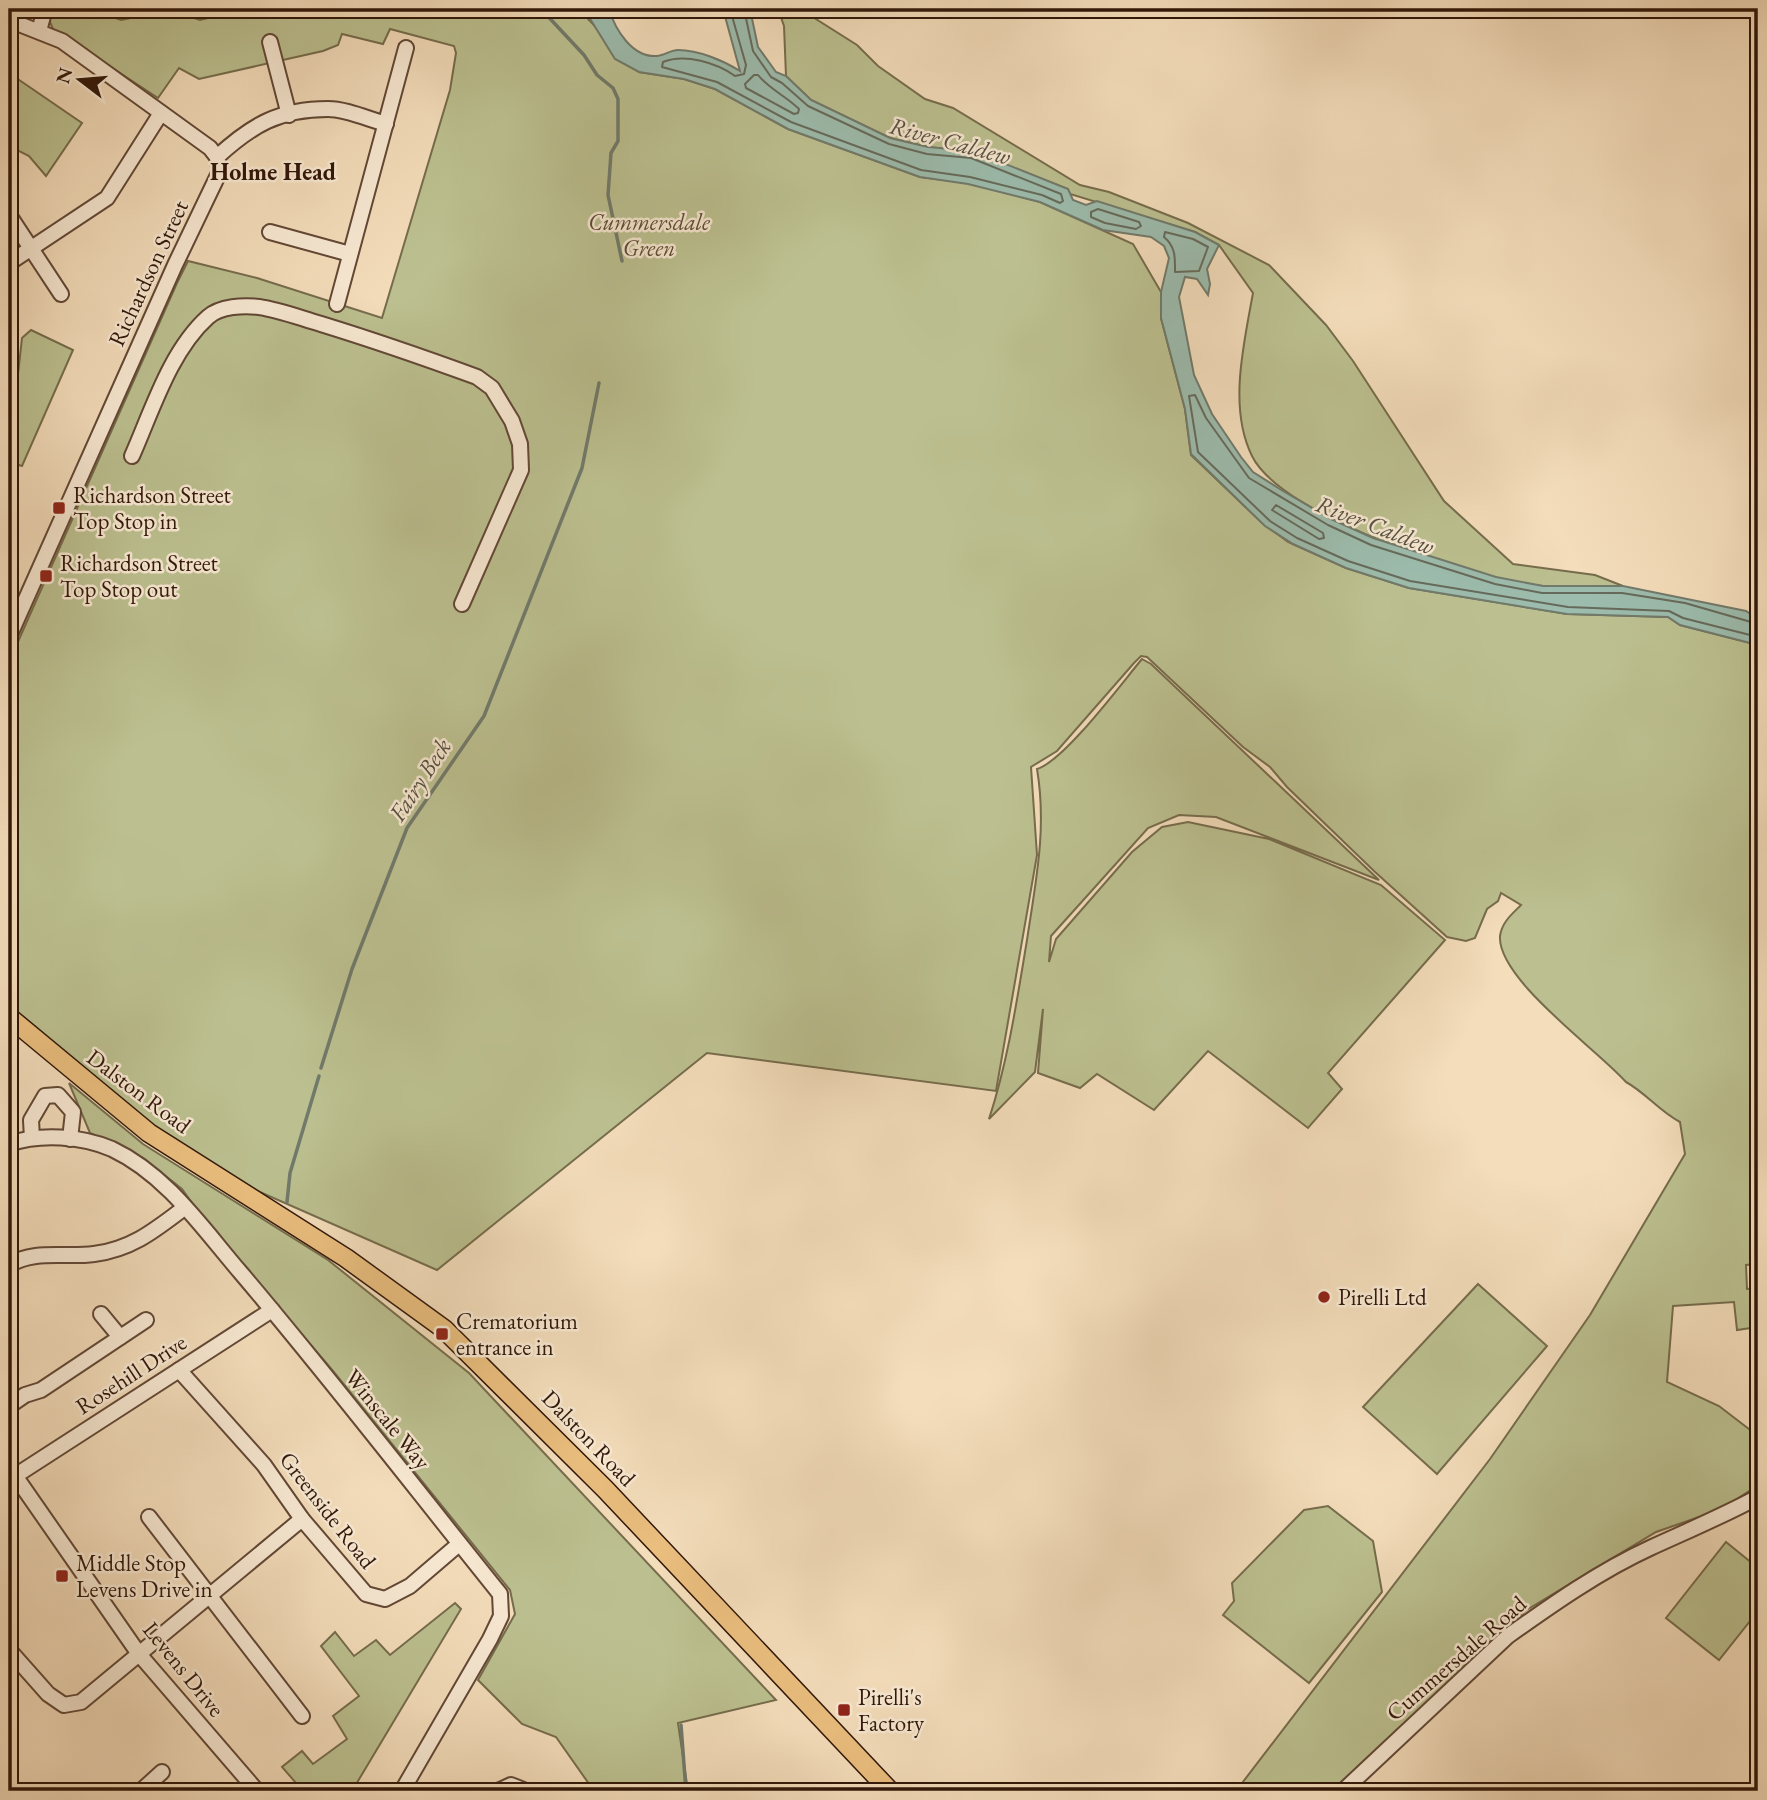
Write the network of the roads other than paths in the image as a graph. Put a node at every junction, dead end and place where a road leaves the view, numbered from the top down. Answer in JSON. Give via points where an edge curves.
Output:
{"nodes":[{"id":1,"x":45,"y":9,"type":"edge"},
{"id":2,"x":128,"y":9,"type":"edge"},
{"id":3,"x":144,"y":9,"type":"edge"},
{"id":4,"x":9,"y":20,"type":"edge"},
{"id":5,"x":38,"y":31,"type":"junction"},
{"id":6,"x":270,"y":42,"type":"dead end"},
{"id":7,"x":407,"y":48,"type":"dead end"},
{"id":8,"x":161,"y":113,"type":"junction"},
{"id":9,"x":289,"y":115,"type":"junction"},
{"id":10,"x":386,"y":124,"type":"junction"},
{"id":11,"x":217,"y":157,"type":"junction"},
{"id":12,"x":9,"y":215,"type":"edge"},
{"id":13,"x":270,"y":232,"type":"dead end"},
{"id":14,"x":30,"y":248,"type":"junction"},
{"id":15,"x":350,"y":254,"type":"junction"},
{"id":16,"x":9,"y":262,"type":"edge"},
{"id":17,"x":61,"y":294,"type":"dead end"},
{"id":18,"x":337,"y":304,"type":"dead end"},
{"id":19,"x":132,"y":456,"type":"dead end"},
{"id":20,"x":462,"y":604,"type":"dead end"},
{"id":21,"x":9,"y":637,"type":"edge"},
{"id":22,"x":9,"y":1017,"type":"edge"},
{"id":23,"x":32,"y":1139,"type":"junction"},
{"id":24,"x":70,"y":1139,"type":"junction"},
{"id":25,"x":9,"y":1144,"type":"edge"},
{"id":26,"x":184,"y":1208,"type":"junction"},
{"id":27,"x":9,"y":1265,"type":"edge"},
{"id":28,"x":272,"y":1310,"type":"junction"},
{"id":29,"x":101,"y":1314,"type":"dead end"},
{"id":30,"x":146,"y":1320,"type":"dead end"},
{"id":31,"x":120,"y":1337,"type":"junction"},
{"id":32,"x":179,"y":1370,"type":"junction"},
{"id":33,"x":9,"y":1406,"type":"edge"},
{"id":34,"x":13,"y":1478,"type":"edge"},
{"id":35,"x":1758,"y":1497,"type":"edge"},
{"id":36,"x":149,"y":1517,"type":"dead end"},
{"id":37,"x":302,"y":1518,"type":"junction"},
{"id":38,"x":459,"y":1544,"type":"junction"},
{"id":39,"x":211,"y":1594,"type":"junction"},
{"id":40,"x":9,"y":1650,"type":"edge"},
{"id":41,"x":139,"y":1654,"type":"junction"},
{"id":42,"x":302,"y":1716,"type":"dead end"},
{"id":43,"x":162,"y":1772,"type":"dead end"},
{"id":44,"x":141,"y":1791,"type":"edge"},
{"id":45,"x":257,"y":1791,"type":"edge"},
{"id":46,"x":402,"y":1791,"type":"edge"},
{"id":47,"x":498,"y":1791,"type":"edge"},
{"id":48,"x":526,"y":1791,"type":"edge"},
{"id":49,"x":890,"y":1791,"type":"edge"},
{"id":50,"x":1343,"y":1791,"type":"edge"}],
"edges":[{"from":1,"to":5,"type":"street"},
{"from":2,"to":3,"type":"street"},
{"from":4,"to":5,"type":"street"},
{"from":5,"to":8,"type":"street","via":[[62,41]]},
{"from":6,"to":9,"type":"street"},
{"from":7,"to":10,"type":"street"},
{"from":8,"to":11,"type":"street"},
{"from":8,"to":14,"type":"street","via":[[107,198]]},
{"from":9,"to":10,"type":"street","via":[[330,109]]},
{"from":9,"to":11,"type":"street","via":[[252,127]]},
{"from":10,"to":15,"type":"street"},
{"from":11,"to":21,"type":"street","name":"Richardson Street","via":[[220,175],[174,265]]},
{"from":12,"to":14,"type":"street"},
{"from":13,"to":15,"type":"street"},
{"from":14,"to":16,"type":"street"},
{"from":14,"to":17,"type":"street"},
{"from":15,"to":18,"type":"street"},
{"from":19,"to":20,"type":"street","via":[[187,344],[210,315],[226,308],[275,310],[477,377],[492,388],[512,421],[520,444],[521,470]]},
{"from":22,"to":49,"type":"main road","name":"Dalston Road","via":[[149,1133],[346,1258],[444,1329],[596,1479]]},
{"from":23,"to":24,"type":"street","name":"Winscale Way"},
{"from":23,"to":24,"type":"street","via":[[31,1120],[45,1096],[58,1095],[73,1111]]},
{"from":23,"to":25,"type":"street","name":"Winscale Way"},
{"from":24,"to":26,"type":"street","name":"Winscale Way","via":[[112,1149],[150,1174]]},
{"from":26,"to":27,"type":"street","via":[[143,1240],[119,1249],[49,1254]]},
{"from":26,"to":28,"type":"street","name":"Winscale Way"},
{"from":28,"to":32,"type":"street","name":"Rosehill Drive"},
{"from":28,"to":38,"type":"street","name":"Winscale Way"},
{"from":29,"to":31,"type":"street"},
{"from":30,"to":31,"type":"street"},
{"from":31,"to":33,"type":"street"},
{"from":32,"to":34,"type":"street","name":"Rosehill Drive"},
{"from":32,"to":37,"type":"street","name":"Greenside Road","via":[[264,1465]]},
{"from":34,"to":41,"type":"street","name":"Levens Drive"},
{"from":35,"to":50,"type":"street","name":"Cummersdale Road","via":[[1649,1548],[1508,1636]]},
{"from":36,"to":39,"type":"street"},
{"from":37,"to":38,"type":"street","name":"Greenside Road","via":[[366,1594],[385,1599],[410,1586]]},
{"from":37,"to":39,"type":"street"},
{"from":38,"to":46,"type":"street","name":"Winscale Way","via":[[500,1594],[500,1616]]},
{"from":39,"to":41,"type":"street"},
{"from":39,"to":42,"type":"street"},
{"from":40,"to":41,"type":"street","via":[[48,1694],[64,1705],[81,1702]]},
{"from":41,"to":45,"type":"street","name":"Levens Drive"},
{"from":43,"to":44,"type":"street"},
{"from":47,"to":48,"type":"street","via":[[511,1785]]}]}
